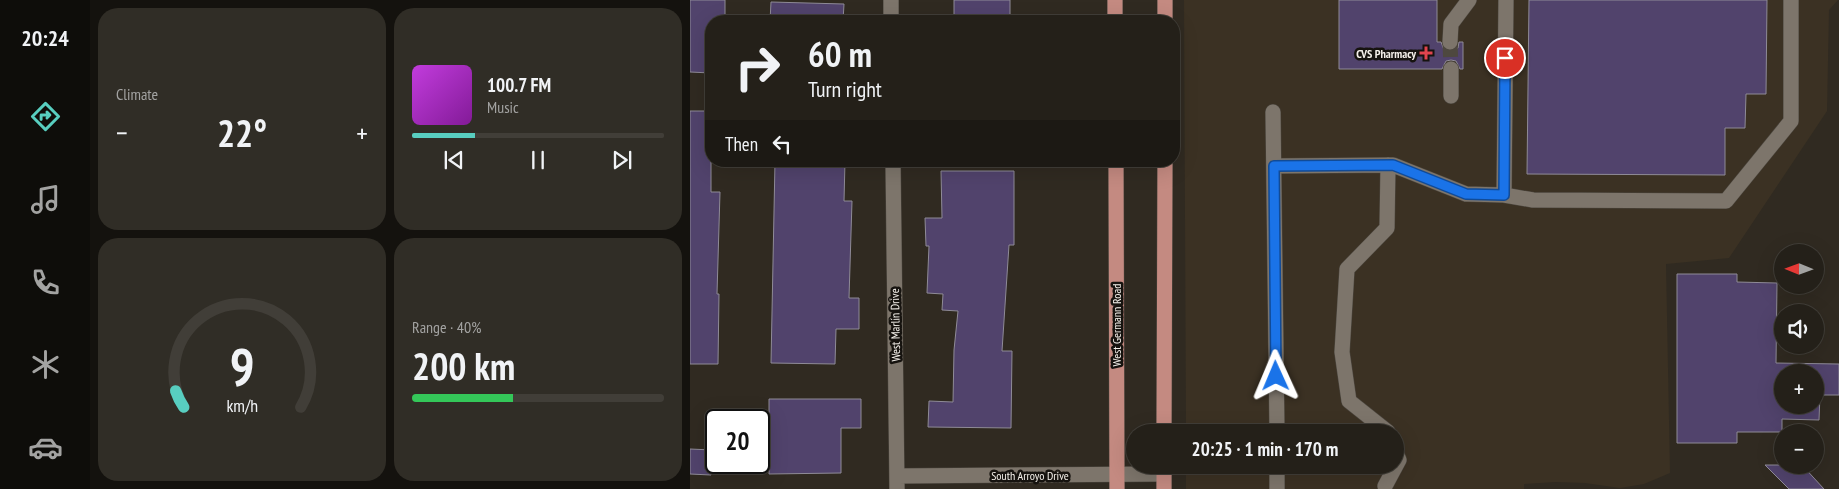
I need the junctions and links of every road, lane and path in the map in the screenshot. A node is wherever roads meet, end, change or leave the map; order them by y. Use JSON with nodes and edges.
{"nodes":[{"id":1,"x":891,"y":0,"type":"edge"},
{"id":2,"x":1115,"y":0,"type":"edge"},
{"id":3,"x":1165,"y":0,"type":"edge"},
{"id":4,"x":1469,"y":0,"type":"edge"},
{"id":5,"x":1506,"y":0,"type":"edge"},
{"id":6,"x":1791,"y":0,"type":"edge"},
{"id":7,"x":891,"y":15,"type":"edge"},
{"id":8,"x":1115,"y":15,"type":"edge"},
{"id":9,"x":1165,"y":15,"type":"edge"},
{"id":10,"x":1450,"y":42,"type":"tunnel mouth"},
{"id":11,"x":1451,"y":69,"type":"tunnel mouth"},
{"id":12,"x":1451,"y":96,"type":"dead end"},
{"id":13,"x":1273,"y":112,"type":"dead end"},
{"id":14,"x":1388,"y":165,"type":"junction"},
{"id":15,"x":1274,"y":166,"type":"junction"},
{"id":16,"x":893,"y":167,"type":"edge"},
{"id":17,"x":1116,"y":167,"type":"edge"},
{"id":18,"x":1165,"y":167,"type":"edge"},
{"id":19,"x":1504,"y":195,"type":"junction"},
{"id":20,"x":1164,"y":424,"type":"edge"},
{"id":21,"x":1277,"y":424,"type":"edge"},
{"id":22,"x":1378,"y":424,"type":"edge"},
{"id":23,"x":1277,"y":474,"type":"edge"},
{"id":24,"x":1391,"y":474,"type":"edge"},
{"id":25,"x":1164,"y":476,"type":"edge"},
{"id":26,"x":897,"y":482,"type":"edge"},
{"id":27,"x":1117,"y":482,"type":"edge"},
{"id":28,"x":1385,"y":486,"type":"dead end"},
{"id":29,"x":1277,"y":489,"type":"edge"}],
"edges":[{"from":1,"to":7,"type":"street"},
{"from":2,"to":8,"type":"main road"},
{"from":3,"to":9,"type":"main road"},
{"from":4,"to":10,"type":"street"},
{"from":5,"to":19,"type":"street"},
{"from":6,"to":19,"type":"street"},
{"from":11,"to":12,"type":"street"},
{"from":13,"to":15,"type":"street"},
{"from":14,"to":15,"type":"street"},
{"from":14,"to":19,"type":"street"},
{"from":14,"to":22,"type":"street"},
{"from":15,"to":21,"type":"street"},
{"from":16,"to":26,"type":"street","name":"West Marlin Drive"},
{"from":17,"to":27,"type":"main road","name":"West Germann Road"},
{"from":18,"to":20,"type":"main road"},
{"from":23,"to":29,"type":"street"},
{"from":24,"to":28,"type":"street"},
{"from":25,"to":27,"type":"street","name":"South Arroyo Drive"},
{"from":26,"to":27,"type":"street","name":"South Arroyo Drive"}]}
